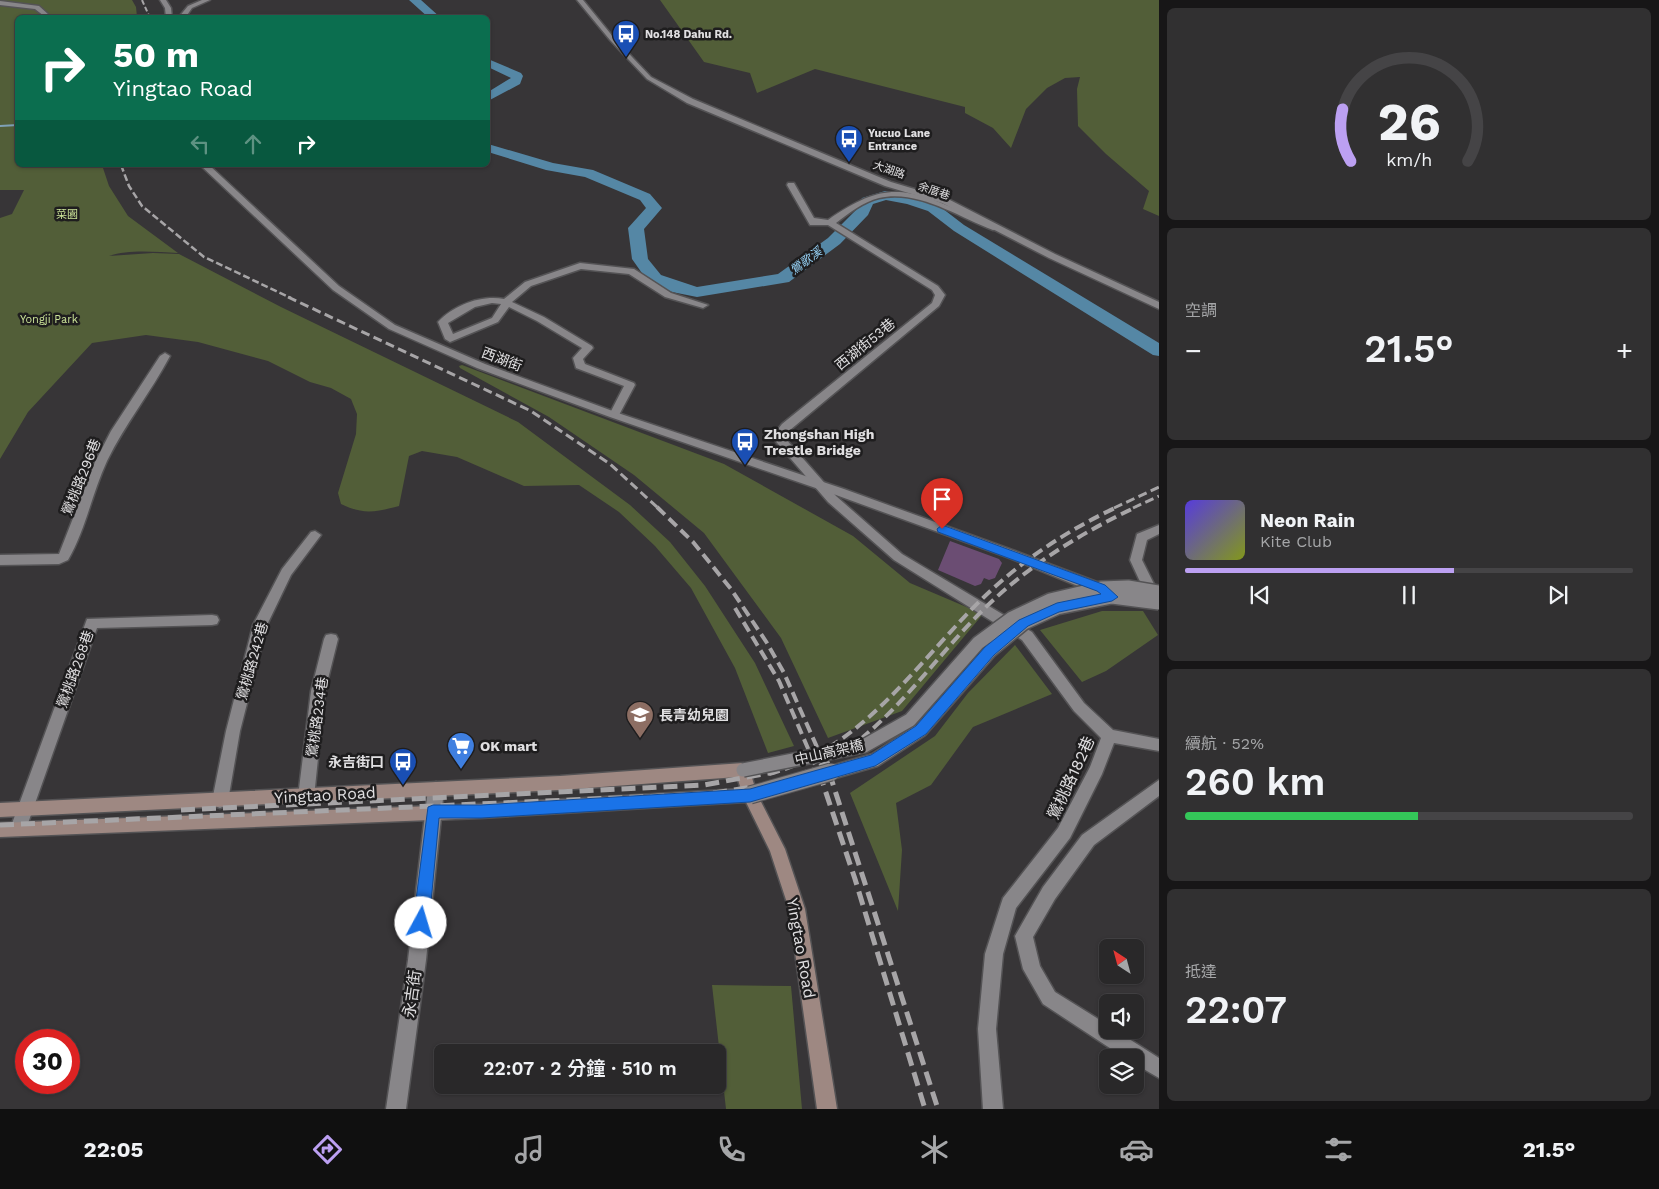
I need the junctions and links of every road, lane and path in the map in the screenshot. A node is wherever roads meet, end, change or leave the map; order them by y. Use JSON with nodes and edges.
{"nodes":[{"id":1,"x":163,"y":0,"type":"edge"},
{"id":2,"x":207,"y":0,"type":"edge"},
{"id":3,"x":580,"y":0,"type":"edge"},
{"id":4,"x":0,"y":3,"type":"edge"},
{"id":5,"x":46,"y":15,"type":"dead end"},
{"id":6,"x":169,"y":15,"type":"edge"},
{"id":7,"x":183,"y":15,"type":"edge"},
{"id":8,"x":206,"y":167,"type":"edge"},
{"id":9,"x":791,"y":185,"type":"dead end"},
{"id":10,"x":831,"y":223,"type":"junction"},
{"id":11,"x":1003,"y":230,"type":"junction"},
{"id":12,"x":506,"y":302,"type":"junction"},
{"id":13,"x":703,"y":304,"type":"dead end"},
{"id":14,"x":1159,"y":306,"type":"edge"},
{"id":15,"x":166,"y":356,"type":"dead end"},
{"id":16,"x":614,"y":415,"type":"junction"},
{"id":17,"x":820,"y":485,"type":"junction"},
{"id":18,"x":840,"y":492,"type":"joint"},
{"id":19,"x":1159,"y":529,"type":"edge"},
{"id":20,"x":315,"y":535,"type":"dead end"},
{"id":21,"x":0,"y":560,"type":"edge"},
{"id":22,"x":1107,"y":592,"type":"junction"},
{"id":23,"x":1159,"y":592,"type":"edge"},
{"id":24,"x":1159,"y":604,"type":"edge"},
{"id":25,"x":212,"y":620,"type":"dead end"},
{"id":26,"x":330,"y":639,"type":"dead end"},
{"id":27,"x":1109,"y":736,"type":"junction"},
{"id":28,"x":1159,"y":745,"type":"edge"},
{"id":29,"x":743,"y":770,"type":"junction"},
{"id":30,"x":1159,"y":787,"type":"edge"},
{"id":31,"x":436,"y":789,"type":"junction"},
{"id":32,"x":750,"y":795,"type":"junction"},
{"id":33,"x":306,"y":796,"type":"junction"},
{"id":34,"x":220,"y":801,"type":"junction"},
{"id":35,"x":26,"y":809,"type":"junction"},
{"id":36,"x":0,"y":810,"type":"edge"},
{"id":37,"x":433,"y":812,"type":"junction"},
{"id":38,"x":18,"y":829,"type":"junction"},
{"id":39,"x":0,"y":830,"type":"edge"},
{"id":40,"x":1159,"y":1069,"type":"edge"},
{"id":41,"x":396,"y":1109,"type":"edge"},
{"id":42,"x":827,"y":1109,"type":"edge"},
{"id":43,"x":993,"y":1109,"type":"edge"}],
"edges":[{"from":1,"to":6,"type":"street"},
{"from":2,"to":7,"type":"street"},
{"from":3,"to":11,"type":"street","name":"大湖路"},
{"from":4,"to":5,"type":"street"},
{"from":8,"to":16,"type":"street","name":"西湖街"},
{"from":9,"to":10,"type":"street"},
{"from":10,"to":11,"type":"street","name":"余厝巷"},
{"from":10,"to":17,"type":"street","name":"西湖街53巷"},
{"from":11,"to":14,"type":"street","name":"大湖路"},
{"from":12,"to":12,"type":"street"},
{"from":12,"to":13,"type":"street"},
{"from":12,"to":16,"type":"street"},
{"from":15,"to":21,"type":"street","name":"鶯桃路296巷"},
{"from":16,"to":17,"type":"street","name":"西湖街"},
{"from":17,"to":18,"type":"street","name":"西湖街"},
{"from":17,"to":27,"type":"street","name":"鶯桃路182巷"},
{"from":18,"to":22,"type":"street","name":"中山高架橋"},
{"from":19,"to":24,"type":"street"},
{"from":20,"to":34,"type":"street","name":"鶯桃路242巷"},
{"from":22,"to":23,"type":"street","name":"中山高架橋","bridge":true},
{"from":22,"to":24,"type":"street","name":"中山高架橋","bridge":true},
{"from":22,"to":29,"type":"street","name":"中山高架橋","bridge":true},
{"from":22,"to":32,"type":"street","name":"中山高架橋","bridge":true},
{"from":25,"to":35,"type":"street","name":"鶯桃路268巷"},
{"from":26,"to":33,"type":"street","name":"鶯桃路234巷"},
{"from":27,"to":28,"type":"street"},
{"from":27,"to":43,"type":"street","name":"鶯桃路182巷"},
{"from":29,"to":31,"type":"main road","name":"Yingtao Road"},
{"from":29,"to":32,"type":"main road","name":"Yingtao Road"},
{"from":30,"to":40,"type":"street"},
{"from":31,"to":33,"type":"main road","name":"Yingtao Road"},
{"from":31,"to":37,"type":"street","name":"永吉街"},
{"from":32,"to":37,"type":"main road","name":"Yingtao Road"},
{"from":32,"to":42,"type":"main road","name":"Yingtao Road"},
{"from":33,"to":34,"type":"main road","name":"Yingtao Road"},
{"from":34,"to":35,"type":"main road","name":"Yingtao Road"},
{"from":35,"to":36,"type":"main road","name":"Yingtao Road"},
{"from":35,"to":38,"type":"street","name":"鶯桃路268巷"},
{"from":37,"to":38,"type":"main road","name":"Yingtao Road"},
{"from":37,"to":41,"type":"street","name":"永吉街"},
{"from":38,"to":39,"type":"main road","name":"Yingtao Road"}]}
